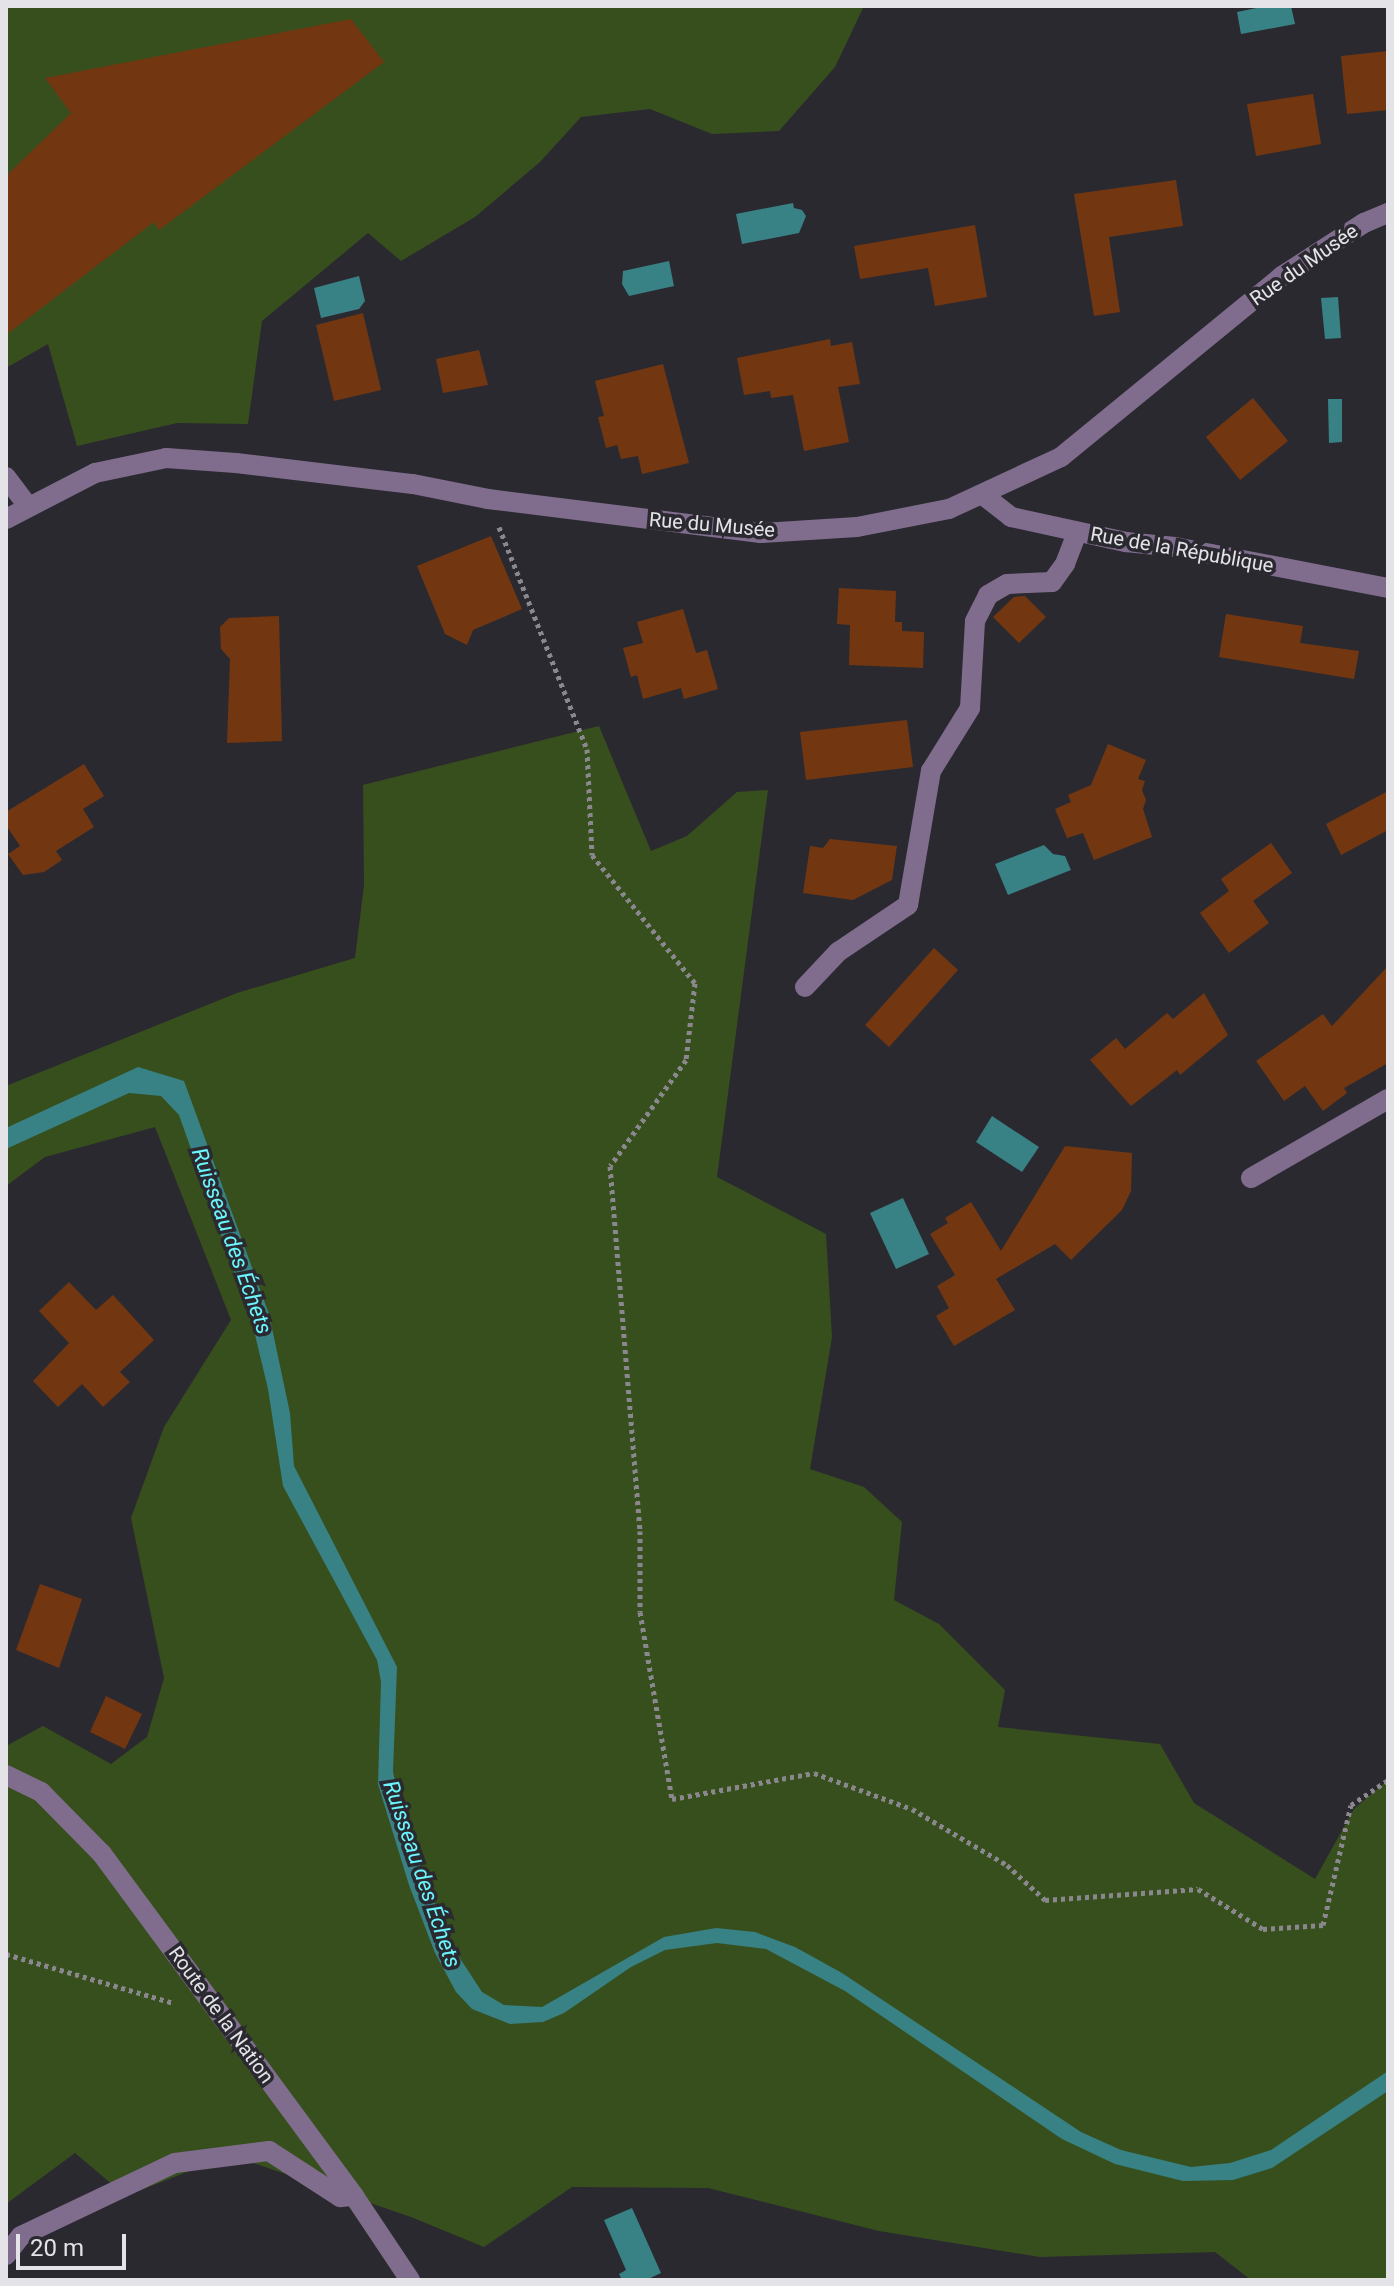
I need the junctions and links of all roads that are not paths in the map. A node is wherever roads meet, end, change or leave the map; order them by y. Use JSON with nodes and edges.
{"nodes":[{"id":1,"x":1388,"y":213,"type":"edge"},
{"id":2,"x":6,"y":477,"type":"edge"},
{"id":3,"x":983,"y":495,"type":"junction"},
{"id":4,"x":27,"y":505,"type":"junction"},
{"id":5,"x":6,"y":519,"type":"edge"},
{"id":6,"x":1077,"y":532,"type":"junction"},
{"id":7,"x":1388,"y":588,"type":"edge"},
{"id":8,"x":805,"y":987,"type":"dead end"},
{"id":9,"x":1388,"y":1099,"type":"edge"},
{"id":10,"x":1251,"y":1178,"type":"dead end"},
{"id":11,"x":6,"y":1775,"type":"edge"},
{"id":12,"x":354,"y":2196,"type":"junction"},
{"id":13,"x":6,"y":2255,"type":"edge"},
{"id":14,"x":410,"y":2280,"type":"edge"}],
"edges":[{"from":1,"to":3,"type":"street","name":"Rue du Musée"},
{"from":2,"to":4,"type":"street"},
{"from":3,"to":4,"type":"street","name":"Rue du Musée"},
{"from":3,"to":6,"type":"street","name":"Rue de la République"},
{"from":4,"to":5,"type":"street","name":"Rue du Musée"},
{"from":6,"to":7,"type":"street","name":"Rue de la République"},
{"from":6,"to":8,"type":"street"},
{"from":9,"to":10,"type":"street"},
{"from":11,"to":12,"type":"street","name":"Route de la Nation"},
{"from":12,"to":13,"type":"street"},
{"from":12,"to":14,"type":"street","name":"Route de la Nation"}]}
